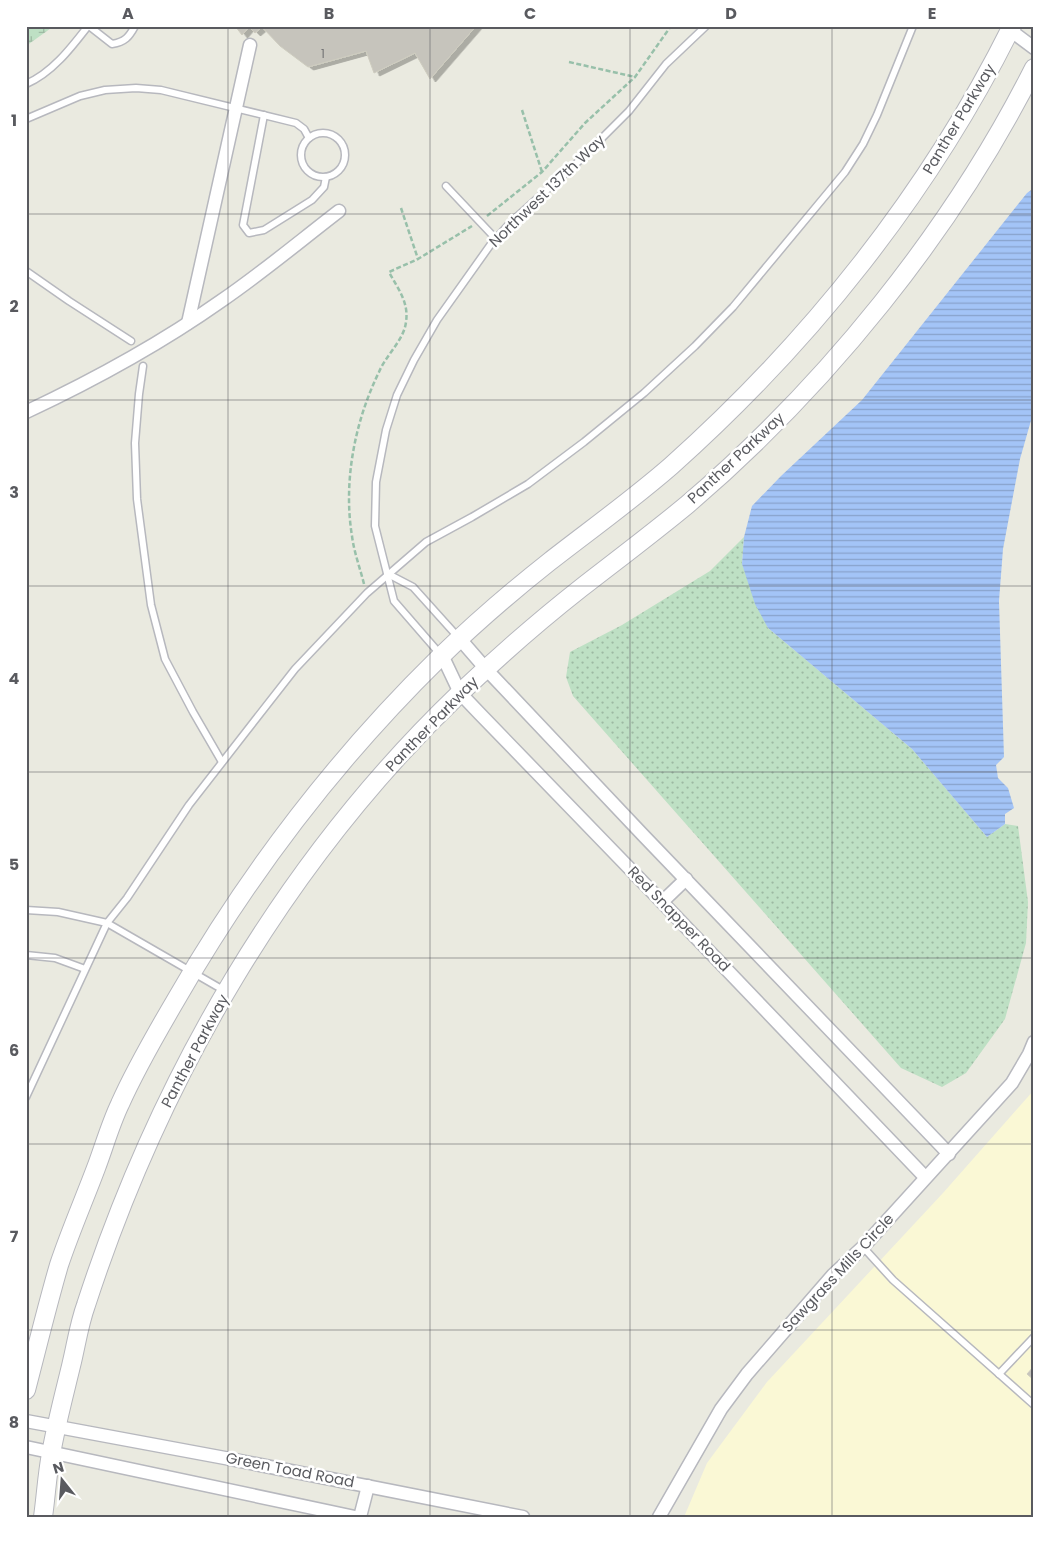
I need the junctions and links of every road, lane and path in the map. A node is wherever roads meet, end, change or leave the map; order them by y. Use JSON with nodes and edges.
{"nodes":[{"id":1,"x":89,"y":26,"type":"edge"},
{"id":2,"x":135,"y":26,"type":"edge"},
{"id":3,"x":671,"y":26,"type":"edge"},
{"id":4,"x":706,"y":26,"type":"edge"},
{"id":5,"x":913,"y":26,"type":"edge"},
{"id":6,"x":1009,"y":27,"type":"edge"},
{"id":7,"x":250,"y":45,"type":"dead end"},
{"id":8,"x":1034,"y":48,"type":"edge"},
{"id":9,"x":569,"y":62,"type":"dead end"},
{"id":10,"x":1034,"y":68,"type":"edge"},
{"id":11,"x":635,"y":77,"type":"junction"},
{"id":12,"x":26,"y":84,"type":"edge"},
{"id":13,"x":236,"y":108,"type":"junction"},
{"id":14,"x":522,"y":110,"type":"dead end"},
{"id":15,"x":264,"y":115,"type":"junction"},
{"id":16,"x":26,"y":119,"type":"edge"},
{"id":17,"x":309,"y":138,"type":"junction"},
{"id":18,"x":542,"y":172,"type":"junction"},
{"id":19,"x":326,"y":177,"type":"junction"},
{"id":20,"x":446,"y":186,"type":"dead end"},
{"id":21,"x":400,"y":208,"type":"dead end"},
{"id":22,"x":339,"y":211,"type":"dead end"},
{"id":23,"x":479,"y":222,"type":"junction"},
{"id":24,"x":496,"y":239,"type":"junction"},
{"id":25,"x":418,"y":259,"type":"junction"},
{"id":26,"x":26,"y":271,"type":"edge"},
{"id":27,"x":188,"y":323,"type":"junction"},
{"id":28,"x":131,"y":341,"type":"dead end"},
{"id":29,"x":143,"y":366,"type":"dead end"},
{"id":30,"x":26,"y":412,"type":"edge"},
{"id":31,"x":388,"y":574,"type":"junction"},
{"id":32,"x":367,"y":593,"type":"junction"},
{"id":33,"x":460,"y":639,"type":"junction"},
{"id":34,"x":442,"y":655,"type":"junction"},
{"id":35,"x":486,"y":669,"type":"junction"},
{"id":36,"x":460,"y":693,"type":"junction"},
{"id":37,"x":222,"y":762,"type":"junction"},
{"id":38,"x":686,"y":879,"type":"junction"},
{"id":39,"x":662,"y":902,"type":"junction"},
{"id":40,"x":26,"y":910,"type":"edge"},
{"id":41,"x":107,"y":923,"type":"junction"},
{"id":42,"x":26,"y":955,"type":"edge"},
{"id":43,"x":85,"y":969,"type":"junction"},
{"id":44,"x":192,"y":970,"type":"junction"},
{"id":45,"x":226,"y":991,"type":"junction"},
{"id":46,"x":1034,"y":1042,"type":"edge"},
{"id":47,"x":1032,"y":1056,"type":"edge"},
{"id":48,"x":26,"y":1097,"type":"edge"},
{"id":49,"x":949,"y":1154,"type":"junction"},
{"id":50,"x":926,"y":1177,"type":"junction"},
{"id":51,"x":863,"y":1247,"type":"junction"},
{"id":52,"x":1034,"y":1337,"type":"edge"},
{"id":53,"x":999,"y":1374,"type":"junction"},
{"id":54,"x":26,"y":1390,"type":"edge"},
{"id":55,"x":1034,"y":1405,"type":"edge"},
{"id":56,"x":26,"y":1421,"type":"edge"},
{"id":57,"x":57,"y":1427,"type":"junction"},
{"id":58,"x":26,"y":1447,"type":"edge"},
{"id":59,"x":51,"y":1452,"type":"junction"},
{"id":60,"x":368,"y":1486,"type":"junction"},
{"id":61,"x":43,"y":1517,"type":"edge"},
{"id":62,"x":355,"y":1517,"type":"edge"},
{"id":63,"x":360,"y":1517,"type":"edge"},
{"id":64,"x":523,"y":1517,"type":"edge"},
{"id":65,"x":659,"y":1517,"type":"edge"}],
"edges":[{"from":1,"to":2,"type":"lane"},
{"from":1,"to":12,"type":"lane"},
{"from":3,"to":11,"type":"path"},
{"from":4,"to":24,"type":"lane","name":"Northwest 137th Way"},
{"from":5,"to":31,"type":"lane"},
{"from":6,"to":8,"type":"street"},
{"from":6,"to":33,"type":"main road","name":"Panther Parkway"},
{"from":7,"to":13,"type":"street"},
{"from":9,"to":11,"type":"path"},
{"from":10,"to":35,"type":"main road","name":"Panther Parkway"},
{"from":11,"to":18,"type":"path"},
{"from":13,"to":15,"type":"lane"},
{"from":13,"to":16,"type":"lane"},
{"from":13,"to":27,"type":"street"},
{"from":14,"to":18,"type":"path"},
{"from":15,"to":17,"type":"lane"},
{"from":15,"to":19,"type":"lane"},
{"from":17,"to":19,"type":"lane"},
{"from":17,"to":19,"type":"lane"},
{"from":18,"to":23,"type":"path"},
{"from":20,"to":23,"type":"lane"},
{"from":21,"to":25,"type":"path"},
{"from":22,"to":27,"type":"street"},
{"from":23,"to":24,"type":"lane"},
{"from":23,"to":25,"type":"path"},
{"from":24,"to":31,"type":"lane","name":"Northwest 137th Way"},
{"from":25,"to":32,"type":"path"},
{"from":26,"to":28,"type":"lane"},
{"from":27,"to":30,"type":"street"},
{"from":29,"to":37,"type":"lane"},
{"from":31,"to":32,"type":"lane"},
{"from":31,"to":33,"type":"lane"},
{"from":31,"to":34,"type":"lane","name":"Northwest 137th Way"},
{"from":32,"to":37,"type":"lane"},
{"from":33,"to":34,"type":"main road","name":"Panther Parkway"},
{"from":33,"to":35,"type":"street"},
{"from":34,"to":36,"type":"street","name":"Red Snapper Road"},
{"from":34,"to":44,"type":"main road","name":"Panther Parkway"},
{"from":35,"to":36,"type":"main road","name":"Panther Parkway"},
{"from":35,"to":38,"type":"street"},
{"from":36,"to":39,"type":"street","name":"Red Snapper Road"},
{"from":36,"to":45,"type":"main road","name":"Panther Parkway"},
{"from":37,"to":41,"type":"lane"},
{"from":38,"to":39,"type":"street"},
{"from":38,"to":49,"type":"street"},
{"from":39,"to":50,"type":"street","name":"Red Snapper Road"},
{"from":40,"to":41,"type":"lane"},
{"from":41,"to":43,"type":"lane"},
{"from":41,"to":44,"type":"lane"},
{"from":42,"to":43,"type":"lane"},
{"from":43,"to":48,"type":"lane"},
{"from":44,"to":45,"type":"lane"},
{"from":44,"to":54,"type":"main road","name":"Panther Parkway"},
{"from":45,"to":57,"type":"main road","name":"Panther Parkway"},
{"from":46,"to":47,"type":"street","name":"Sawgrass Mills Circle"},
{"from":47,"to":49,"type":"street","name":"Sawgrass Mills Circle"},
{"from":49,"to":50,"type":"street","name":"Sawgrass Mills Circle"},
{"from":50,"to":51,"type":"street","name":"Sawgrass Mills Circle"},
{"from":51,"to":53,"type":"lane"},
{"from":51,"to":65,"type":"street","name":"Sawgrass Mills Circle"},
{"from":52,"to":53,"type":"lane"},
{"from":53,"to":55,"type":"lane"},
{"from":56,"to":57,"type":"street","name":"Green Toad Road"},
{"from":57,"to":59,"type":"main road","name":"Panther Parkway"},
{"from":57,"to":60,"type":"street","name":"Green Toad Road"},
{"from":58,"to":59,"type":"street","name":"Green Toad Road"},
{"from":59,"to":61,"type":"main road","name":"Panther Parkway"},
{"from":59,"to":62,"type":"street","name":"Green Toad Road"},
{"from":60,"to":63,"type":"street"},
{"from":60,"to":64,"type":"street","name":"Green Toad Road"}]}
